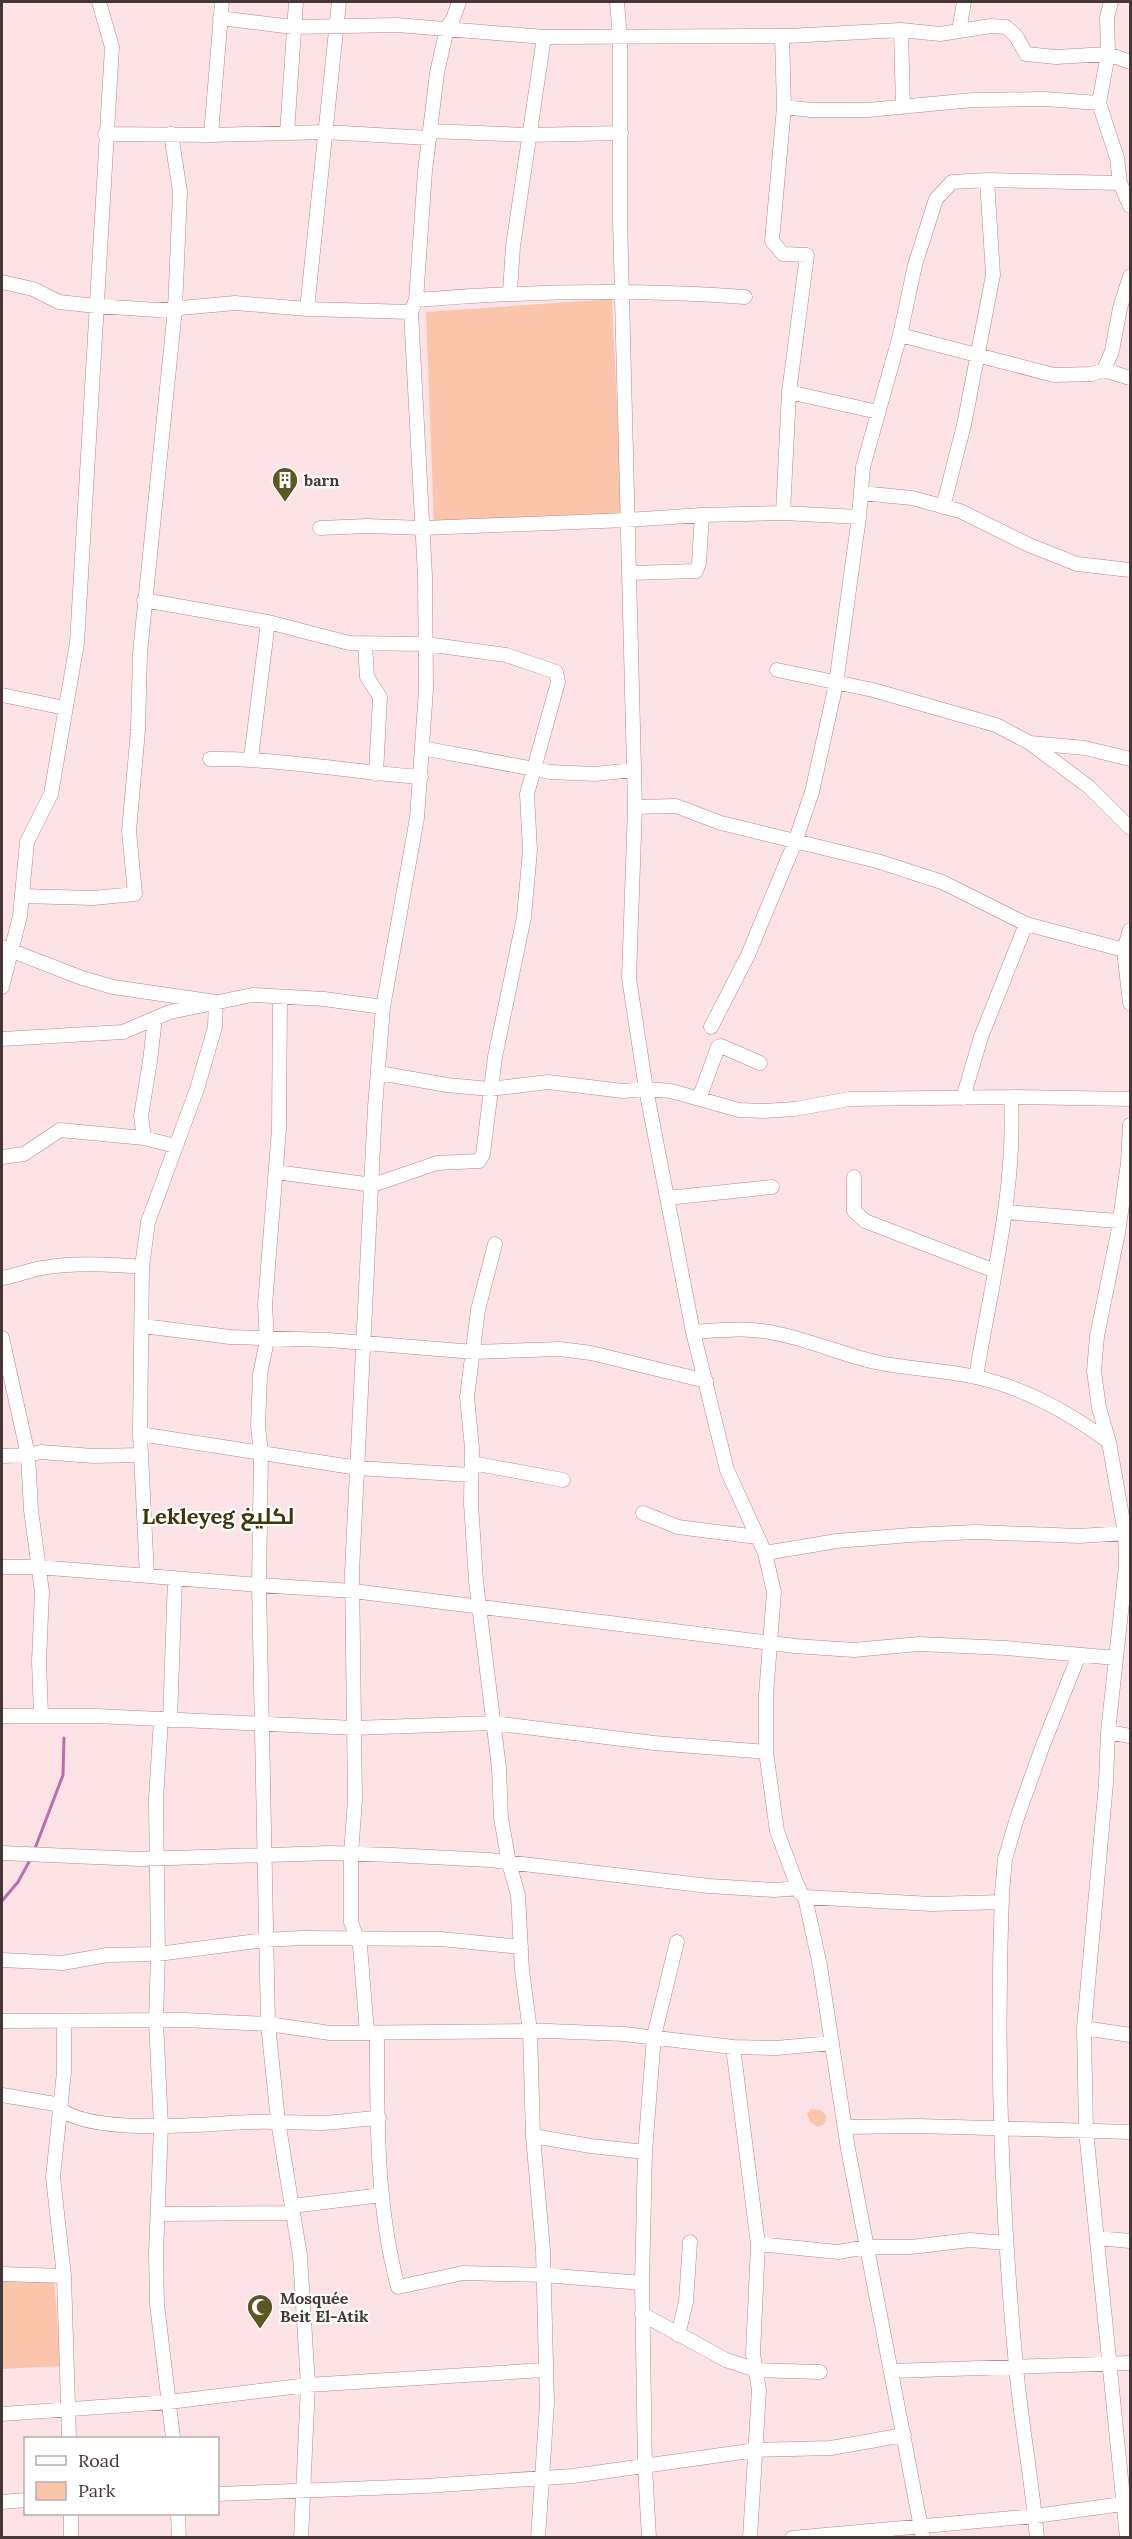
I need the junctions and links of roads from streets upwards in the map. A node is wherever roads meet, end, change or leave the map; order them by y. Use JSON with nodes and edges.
{"nodes":[{"id":1,"x":99,"y":2,"type":"edge"},
{"id":2,"x":222,"y":2,"type":"edge"},
{"id":3,"x":296,"y":2,"type":"edge"},
{"id":4,"x":339,"y":2,"type":"edge"},
{"id":5,"x":459,"y":2,"type":"edge"},
{"id":6,"x":617,"y":2,"type":"edge"},
{"id":7,"x":964,"y":2,"type":"edge"},
{"id":8,"x":1102,"y":2,"type":"edge"},
{"id":9,"x":1111,"y":2,"type":"edge"},
{"id":10,"x":1107,"y":17,"type":"junction"},
{"id":11,"x":220,"y":18,"type":"junction"},
{"id":12,"x":293,"y":27,"type":"junction"},
{"id":13,"x":338,"y":27,"type":"junction"},
{"id":14,"x":447,"y":28,"type":"junction"},
{"id":15,"x":901,"y":30,"type":"junction"},
{"id":16,"x":959,"y":31,"type":"junction"},
{"id":17,"x":782,"y":36,"type":"junction"},
{"id":18,"x":544,"y":37,"type":"junction"},
{"id":19,"x":620,"y":38,"type":"junction"},
{"id":20,"x":1108,"y":54,"type":"junction"},
{"id":21,"x":1131,"y":62,"type":"edge"},
{"id":22,"x":1099,"y":103,"type":"junction"},
{"id":23,"x":784,"y":107,"type":"junction"},
{"id":24,"x":903,"y":107,"type":"junction"},
{"id":25,"x":326,"y":132,"type":"junction"},
{"id":26,"x":288,"y":133,"type":"junction"},
{"id":27,"x":621,"y":133,"type":"junction"},
{"id":28,"x":105,"y":134,"type":"junction"},
{"id":29,"x":171,"y":134,"type":"junction"},
{"id":30,"x":211,"y":135,"type":"junction"},
{"id":31,"x":429,"y":135,"type":"junction"},
{"id":32,"x":529,"y":135,"type":"junction"},
{"id":33,"x":987,"y":180,"type":"junction"},
{"id":34,"x":1120,"y":183,"type":"junction"},
{"id":35,"x":1131,"y":206,"type":"edge"},
{"id":36,"x":1131,"y":276,"type":"edge"},
{"id":37,"x":2,"y":282,"type":"edge"},
{"id":38,"x":622,"y":291,"type":"junction"},
{"id":39,"x":510,"y":292,"type":"junction"},
{"id":40,"x":745,"y":297,"type":"dead end"},
{"id":41,"x":96,"y":306,"type":"junction"},
{"id":42,"x":414,"y":306,"type":"junction"},
{"id":43,"x":175,"y":309,"type":"junction"},
{"id":44,"x":306,"y":309,"type":"junction"},
{"id":45,"x":900,"y":335,"type":"junction"},
{"id":46,"x":977,"y":354,"type":"junction"},
{"id":47,"x":1104,"y":370,"type":"junction"},
{"id":48,"x":1131,"y":378,"type":"edge"},
{"id":49,"x":789,"y":392,"type":"junction"},
{"id":50,"x":878,"y":412,"type":"junction"},
{"id":51,"x":861,"y":493,"type":"junction"},
{"id":52,"x":943,"y":507,"type":"junction"},
{"id":53,"x":783,"y":513,"type":"junction"},
{"id":54,"x":702,"y":515,"type":"junction"},
{"id":55,"x":859,"y":517,"type":"junction"},
{"id":56,"x":627,"y":520,"type":"junction"},
{"id":57,"x":320,"y":528,"type":"dead end"},
{"id":58,"x":423,"y":528,"type":"junction"},
{"id":59,"x":1131,"y":570,"type":"edge"},
{"id":60,"x":631,"y":573,"type":"junction"},
{"id":61,"x":144,"y":600,"type":"junction"},
{"id":62,"x":268,"y":622,"type":"junction"},
{"id":63,"x":426,"y":644,"type":"junction"},
{"id":64,"x":365,"y":645,"type":"junction"},
{"id":65,"x":777,"y":670,"type":"dead end"},
{"id":66,"x":836,"y":684,"type":"junction"},
{"id":67,"x":2,"y":695,"type":"edge"},
{"id":68,"x":65,"y":708,"type":"junction"},
{"id":69,"x":1030,"y":743,"type":"junction"},
{"id":70,"x":422,"y":748,"type":"junction"},
{"id":71,"x":250,"y":758,"type":"junction"},
{"id":72,"x":210,"y":759,"type":"dead end"},
{"id":73,"x":1131,"y":759,"type":"edge"},
{"id":74,"x":534,"y":770,"type":"junction"},
{"id":75,"x":633,"y":770,"type":"junction"},
{"id":76,"x":376,"y":774,"type":"junction"},
{"id":77,"x":421,"y":777,"type":"junction"},
{"id":78,"x":635,"y":807,"type":"junction"},
{"id":79,"x":1131,"y":828,"type":"edge"},
{"id":80,"x":795,"y":842,"type":"junction"},
{"id":81,"x":22,"y":896,"type":"junction"},
{"id":82,"x":1026,"y":924,"type":"junction"},
{"id":83,"x":1131,"y":930,"type":"edge"},
{"id":84,"x":6,"y":949,"type":"edge"},
{"id":85,"x":1124,"y":950,"type":"junction"},
{"id":86,"x":2,"y":987,"type":"edge"},
{"id":87,"x":280,"y":998,"type":"junction"},
{"id":88,"x":216,"y":1002,"type":"junction"},
{"id":89,"x":1131,"y":1003,"type":"edge"},
{"id":90,"x":383,"y":1007,"type":"junction"},
{"id":91,"x":154,"y":1018,"type":"junction"},
{"id":92,"x":711,"y":1027,"type":"dead end"},
{"id":93,"x":2,"y":1039,"type":"edge"},
{"id":94,"x":760,"y":1063,"type":"dead end"},
{"id":95,"x":379,"y":1073,"type":"junction"},
{"id":96,"x":490,"y":1089,"type":"junction"},
{"id":97,"x":646,"y":1089,"type":"junction"},
{"id":98,"x":1011,"y":1097,"type":"junction"},
{"id":99,"x":963,"y":1098,"type":"junction"},
{"id":100,"x":699,"y":1099,"type":"junction"},
{"id":101,"x":1131,"y":1099,"type":"edge"},
{"id":102,"x":1131,"y":1125,"type":"edge"},
{"id":103,"x":144,"y":1138,"type":"junction"},
{"id":104,"x":175,"y":1146,"type":"junction"},
{"id":105,"x":2,"y":1157,"type":"edge"},
{"id":106,"x":1129,"y":1164,"type":"edge"},
{"id":107,"x":276,"y":1173,"type":"junction"},
{"id":108,"x":854,"y":1177,"type":"dead end"},
{"id":109,"x":373,"y":1185,"type":"junction"},
{"id":110,"x":772,"y":1187,"type":"dead end"},
{"id":111,"x":667,"y":1197,"type":"junction"},
{"id":112,"x":1005,"y":1212,"type":"junction"},
{"id":113,"x":1122,"y":1230,"type":"edge"},
{"id":114,"x":495,"y":1244,"type":"dead end"},
{"id":115,"x":142,"y":1267,"type":"junction"},
{"id":116,"x":995,"y":1271,"type":"junction"},
{"id":117,"x":2,"y":1278,"type":"edge"},
{"id":118,"x":143,"y":1326,"type":"junction"},
{"id":119,"x":693,"y":1332,"type":"junction"},
{"id":120,"x":2,"y":1338,"type":"edge"},
{"id":121,"x":267,"y":1340,"type":"junction"},
{"id":122,"x":363,"y":1343,"type":"junction"},
{"id":123,"x":474,"y":1352,"type":"junction"},
{"id":124,"x":976,"y":1377,"type":"junction"},
{"id":125,"x":706,"y":1381,"type":"junction"},
{"id":126,"x":140,"y":1434,"type":"junction"},
{"id":127,"x":1109,"y":1443,"type":"junction"},
{"id":128,"x":261,"y":1454,"type":"junction"},
{"id":129,"x":28,"y":1455,"type":"junction"},
{"id":130,"x":141,"y":1455,"type":"junction"},
{"id":131,"x":2,"y":1456,"type":"edge"},
{"id":132,"x":358,"y":1468,"type":"junction"},
{"id":133,"x":471,"y":1469,"type":"junction"},
{"id":134,"x":563,"y":1480,"type":"dead end"},
{"id":135,"x":1131,"y":1494,"type":"edge"},
{"id":136,"x":1120,"y":1508,"type":"junction"},
{"id":137,"x":643,"y":1514,"type":"dead end"},
{"id":138,"x":1125,"y":1533,"type":"junction"},
{"id":139,"x":757,"y":1537,"type":"junction"},
{"id":140,"x":765,"y":1553,"type":"junction"},
{"id":141,"x":2,"y":1567,"type":"edge"},
{"id":142,"x":38,"y":1567,"type":"junction"},
{"id":143,"x":147,"y":1576,"type":"junction"},
{"id":144,"x":175,"y":1578,"type":"junction"},
{"id":145,"x":259,"y":1585,"type":"junction"},
{"id":146,"x":353,"y":1590,"type":"junction"},
{"id":147,"x":480,"y":1606,"type":"junction"},
{"id":148,"x":1125,"y":1640,"type":"edge"},
{"id":149,"x":770,"y":1641,"type":"junction"},
{"id":150,"x":1079,"y":1655,"type":"junction"},
{"id":151,"x":1116,"y":1659,"type":"junction"},
{"id":152,"x":41,"y":1715,"type":"junction"},
{"id":153,"x":2,"y":1716,"type":"edge"},
{"id":154,"x":165,"y":1719,"type":"junction"},
{"id":155,"x":263,"y":1724,"type":"junction"},
{"id":156,"x":493,"y":1724,"type":"junction"},
{"id":157,"x":354,"y":1728,"type":"junction"},
{"id":158,"x":1108,"y":1732,"type":"junction"},
{"id":159,"x":1131,"y":1736,"type":"edge"},
{"id":160,"x":766,"y":1752,"type":"junction"},
{"id":161,"x":2,"y":1852,"type":"edge"},
{"id":162,"x":351,"y":1854,"type":"junction"},
{"id":163,"x":264,"y":1855,"type":"junction"},
{"id":164,"x":156,"y":1858,"type":"junction"},
{"id":165,"x":509,"y":1863,"type":"junction"},
{"id":166,"x":802,"y":1892,"type":"junction"},
{"id":167,"x":1002,"y":1902,"type":"junction"},
{"id":168,"x":356,"y":1937,"type":"junction"},
{"id":169,"x":265,"y":1940,"type":"junction"},
{"id":170,"x":677,"y":1942,"type":"dead end"},
{"id":171,"x":521,"y":1947,"type":"junction"},
{"id":172,"x":158,"y":1954,"type":"junction"},
{"id":173,"x":2,"y":1960,"type":"edge"},
{"id":174,"x":2,"y":2021,"type":"edge"},
{"id":175,"x":64,"y":2021,"type":"junction"},
{"id":176,"x":156,"y":2021,"type":"junction"},
{"id":177,"x":268,"y":2024,"type":"junction"},
{"id":178,"x":1084,"y":2028,"type":"junction"},
{"id":179,"x":530,"y":2031,"type":"junction"},
{"id":180,"x":372,"y":2033,"type":"junction"},
{"id":181,"x":1131,"y":2035,"type":"edge"},
{"id":182,"x":654,"y":2036,"type":"junction"},
{"id":183,"x":832,"y":2043,"type":"junction"},
{"id":184,"x":733,"y":2047,"type":"junction"},
{"id":185,"x":2,"y":2095,"type":"edge"},
{"id":186,"x":60,"y":2110,"type":"junction"},
{"id":187,"x":379,"y":2118,"type":"junction"},
{"id":188,"x":278,"y":2121,"type":"junction"},
{"id":189,"x":161,"y":2126,"type":"junction"},
{"id":190,"x":845,"y":2127,"type":"junction"},
{"id":191,"x":1000,"y":2128,"type":"junction"},
{"id":192,"x":1086,"y":2131,"type":"junction"},
{"id":193,"x":1131,"y":2132,"type":"edge"},
{"id":194,"x":533,"y":2136,"type":"junction"},
{"id":195,"x":645,"y":2152,"type":"junction"},
{"id":196,"x":382,"y":2195,"type":"junction"},
{"id":197,"x":292,"y":2210,"type":"junction"},
{"id":198,"x":159,"y":2214,"type":"junction"},
{"id":199,"x":1097,"y":2238,"type":"junction"},
{"id":200,"x":1131,"y":2241,"type":"edge"},
{"id":201,"x":690,"y":2242,"type":"dead end"},
{"id":202,"x":1006,"y":2242,"type":"junction"},
{"id":203,"x":758,"y":2244,"type":"junction"},
{"id":204,"x":867,"y":2247,"type":"junction"},
{"id":205,"x":2,"y":2274,"type":"edge"},
{"id":206,"x":544,"y":2275,"type":"junction"},
{"id":207,"x":64,"y":2276,"type":"junction"},
{"id":208,"x":642,"y":2283,"type":"junction"},
{"id":209,"x":642,"y":2314,"type":"junction"},
{"id":210,"x":678,"y":2335,"type":"junction"},
{"id":211,"x":1131,"y":2363,"type":"edge"},
{"id":212,"x":1110,"y":2364,"type":"junction"},
{"id":213,"x":1016,"y":2367,"type":"junction"},
{"id":214,"x":544,"y":2370,"type":"junction"},
{"id":215,"x":758,"y":2370,"type":"junction"},
{"id":216,"x":891,"y":2371,"type":"junction"},
{"id":217,"x":820,"y":2372,"type":"dead end"},
{"id":218,"x":308,"y":2385,"type":"junction"},
{"id":219,"x":169,"y":2402,"type":"junction"},
{"id":220,"x":68,"y":2409,"type":"junction"},
{"id":221,"x":2,"y":2414,"type":"edge"},
{"id":222,"x":904,"y":2435,"type":"junction"},
{"id":223,"x":69,"y":2437,"type":"edge"},
{"id":224,"x":173,"y":2437,"type":"edge"},
{"id":225,"x":756,"y":2450,"type":"junction"},
{"id":226,"x":645,"y":2466,"type":"junction"},
{"id":227,"x":543,"y":2478,"type":"junction"},
{"id":228,"x":304,"y":2490,"type":"junction"},
{"id":229,"x":219,"y":2494,"type":"edge"},
{"id":230,"x":24,"y":2500,"type":"edge"},
{"id":231,"x":2,"y":2502,"type":"edge"},
{"id":232,"x":1127,"y":2503,"type":"edge"},
{"id":233,"x":71,"y":2515,"type":"edge"},
{"id":234,"x":178,"y":2515,"type":"edge"},
{"id":235,"x":1035,"y":2516,"type":"junction"},
{"id":236,"x":922,"y":2532,"type":"edge"},
{"id":237,"x":71,"y":2538,"type":"edge"},
{"id":238,"x":179,"y":2538,"type":"edge"},
{"id":239,"x":301,"y":2538,"type":"edge"},
{"id":240,"x":538,"y":2538,"type":"edge"},
{"id":241,"x":650,"y":2538,"type":"edge"},
{"id":242,"x":750,"y":2538,"type":"edge"},
{"id":243,"x":792,"y":2538,"type":"edge"},
{"id":244,"x":1037,"y":2538,"type":"edge"},
{"id":245,"x":1127,"y":2538,"type":"edge"}],
"edges":[{"from":1,"to":28,"type":"street"},
{"from":2,"to":11,"type":"street"},
{"from":3,"to":12,"type":"street"},
{"from":4,"to":13,"type":"street"},
{"from":5,"to":14,"type":"street"},
{"from":6,"to":19,"type":"street"},
{"from":7,"to":16,"type":"street"},
{"from":8,"to":10,"type":"street"},
{"from":9,"to":10,"type":"street"},
{"from":10,"to":20,"type":"street"},
{"from":11,"to":12,"type":"street"},
{"from":11,"to":30,"type":"street"},
{"from":12,"to":13,"type":"street"},
{"from":12,"to":26,"type":"street"},
{"from":13,"to":14,"type":"street"},
{"from":13,"to":25,"type":"street"},
{"from":14,"to":18,"type":"street"},
{"from":14,"to":31,"type":"street"},
{"from":15,"to":16,"type":"street"},
{"from":15,"to":17,"type":"street"},
{"from":15,"to":24,"type":"street"},
{"from":16,"to":20,"type":"street"},
{"from":17,"to":19,"type":"street"},
{"from":17,"to":23,"type":"street"},
{"from":18,"to":19,"type":"street"},
{"from":18,"to":32,"type":"street"},
{"from":19,"to":27,"type":"street"},
{"from":20,"to":21,"type":"street"},
{"from":20,"to":22,"type":"street"},
{"from":22,"to":24,"type":"street"},
{"from":22,"to":34,"type":"street"},
{"from":23,"to":24,"type":"street"},
{"from":23,"to":49,"type":"street"},
{"from":25,"to":26,"type":"street"},
{"from":25,"to":31,"type":"street"},
{"from":25,"to":44,"type":"street"},
{"from":26,"to":30,"type":"street"},
{"from":27,"to":32,"type":"street"},
{"from":27,"to":38,"type":"street"},
{"from":28,"to":29,"type":"street"},
{"from":28,"to":41,"type":"street"},
{"from":29,"to":30,"type":"street"},
{"from":29,"to":43,"type":"street"},
{"from":31,"to":32,"type":"street"},
{"from":31,"to":42,"type":"street"},
{"from":32,"to":39,"type":"street"},
{"from":33,"to":34,"type":"street"},
{"from":33,"to":45,"type":"street"},
{"from":33,"to":46,"type":"street"},
{"from":34,"to":35,"type":"street"},
{"from":36,"to":47,"type":"street"},
{"from":37,"to":41,"type":"street"},
{"from":38,"to":39,"type":"street"},
{"from":38,"to":40,"type":"street"},
{"from":38,"to":56,"type":"street"},
{"from":39,"to":42,"type":"street"},
{"from":41,"to":43,"type":"street"},
{"from":41,"to":68,"type":"street"},
{"from":42,"to":44,"type":"street"},
{"from":42,"to":58,"type":"street"},
{"from":43,"to":44,"type":"street"},
{"from":43,"to":61,"type":"street"},
{"from":45,"to":46,"type":"street"},
{"from":45,"to":50,"type":"street"},
{"from":46,"to":47,"type":"street"},
{"from":46,"to":52,"type":"street"},
{"from":47,"to":48,"type":"street"},
{"from":49,"to":50,"type":"street"},
{"from":49,"to":53,"type":"street"},
{"from":50,"to":51,"type":"street"},
{"from":51,"to":52,"type":"street"},
{"from":51,"to":55,"type":"street"},
{"from":52,"to":59,"type":"street"},
{"from":53,"to":54,"type":"street"},
{"from":53,"to":55,"type":"street"},
{"from":54,"to":56,"type":"street"},
{"from":54,"to":60,"type":"street"},
{"from":55,"to":66,"type":"street"},
{"from":56,"to":58,"type":"street"},
{"from":56,"to":60,"type":"street"},
{"from":57,"to":58,"type":"street"},
{"from":58,"to":63,"type":"street"},
{"from":60,"to":75,"type":"street"},
{"from":61,"to":62,"type":"street"},
{"from":61,"to":81,"type":"street"},
{"from":62,"to":64,"type":"street"},
{"from":62,"to":71,"type":"street"},
{"from":63,"to":64,"type":"street"},
{"from":63,"to":70,"type":"street"},
{"from":63,"to":74,"type":"street"},
{"from":64,"to":76,"type":"street"},
{"from":65,"to":66,"type":"street"},
{"from":66,"to":69,"type":"street"},
{"from":66,"to":80,"type":"street"},
{"from":67,"to":68,"type":"street"},
{"from":68,"to":81,"type":"street"},
{"from":69,"to":73,"type":"street"},
{"from":69,"to":79,"type":"street"},
{"from":70,"to":74,"type":"street"},
{"from":70,"to":77,"type":"street"},
{"from":71,"to":72,"type":"street"},
{"from":71,"to":76,"type":"street"},
{"from":74,"to":75,"type":"street"},
{"from":74,"to":96,"type":"street"},
{"from":75,"to":78,"type":"street"},
{"from":76,"to":77,"type":"street"},
{"from":77,"to":90,"type":"street"},
{"from":78,"to":80,"type":"street"},
{"from":78,"to":97,"type":"street"},
{"from":80,"to":82,"type":"street"},
{"from":80,"to":92,"type":"street"},
{"from":81,"to":84,"type":"street"},
{"from":82,"to":85,"type":"street"},
{"from":82,"to":99,"type":"street"},
{"from":83,"to":85,"type":"street"},
{"from":84,"to":86,"type":"street"},
{"from":84,"to":88,"type":"street"},
{"from":85,"to":89,"type":"street"},
{"from":87,"to":88,"type":"street"},
{"from":87,"to":90,"type":"street"},
{"from":87,"to":107,"type":"street"},
{"from":88,"to":91,"type":"street"},
{"from":88,"to":104,"type":"street"},
{"from":90,"to":95,"type":"street"},
{"from":91,"to":93,"type":"street"},
{"from":91,"to":103,"type":"street"},
{"from":94,"to":100,"type":"street"},
{"from":95,"to":96,"type":"street"},
{"from":95,"to":109,"type":"street"},
{"from":96,"to":97,"type":"street"},
{"from":96,"to":109,"type":"street"},
{"from":97,"to":100,"type":"street"},
{"from":97,"to":111,"type":"street"},
{"from":98,"to":99,"type":"street"},
{"from":98,"to":101,"type":"street"},
{"from":98,"to":112,"type":"street"},
{"from":99,"to":100,"type":"street"},
{"from":102,"to":106,"type":"street"},
{"from":103,"to":104,"type":"street"},
{"from":103,"to":105,"type":"street"},
{"from":104,"to":115,"type":"street"},
{"from":106,"to":113,"type":"street"},
{"from":107,"to":109,"type":"street"},
{"from":107,"to":121,"type":"street"},
{"from":108,"to":116,"type":"street"},
{"from":109,"to":122,"type":"street"},
{"from":110,"to":111,"type":"street"},
{"from":111,"to":119,"type":"street"},
{"from":112,"to":113,"type":"street"},
{"from":112,"to":116,"type":"street"},
{"from":113,"to":127,"type":"street"},
{"from":114,"to":123,"type":"street"},
{"from":115,"to":117,"type":"street"},
{"from":115,"to":118,"type":"street"},
{"from":116,"to":124,"type":"street"},
{"from":118,"to":121,"type":"street"},
{"from":118,"to":126,"type":"street"},
{"from":119,"to":124,"type":"street"},
{"from":119,"to":125,"type":"street"},
{"from":120,"to":129,"type":"street"},
{"from":121,"to":122,"type":"street"},
{"from":121,"to":128,"type":"street"},
{"from":122,"to":123,"type":"street"},
{"from":122,"to":132,"type":"street"},
{"from":123,"to":125,"type":"street"},
{"from":123,"to":133,"type":"street"},
{"from":124,"to":127,"type":"street"},
{"from":125,"to":139,"type":"street"},
{"from":126,"to":128,"type":"street"},
{"from":126,"to":130,"type":"street"},
{"from":127,"to":136,"type":"street"},
{"from":128,"to":132,"type":"street"},
{"from":128,"to":145,"type":"street"},
{"from":129,"to":130,"type":"street"},
{"from":129,"to":131,"type":"street"},
{"from":129,"to":142,"type":"street"},
{"from":130,"to":143,"type":"street"},
{"from":132,"to":133,"type":"street"},
{"from":132,"to":146,"type":"street"},
{"from":133,"to":134,"type":"street"},
{"from":133,"to":147,"type":"street"},
{"from":135,"to":136,"type":"street"},
{"from":136,"to":138,"type":"street"},
{"from":137,"to":139,"type":"street"},
{"from":138,"to":140,"type":"street"},
{"from":138,"to":148,"type":"street"},
{"from":139,"to":140,"type":"street"},
{"from":140,"to":149,"type":"street"},
{"from":141,"to":142,"type":"street"},
{"from":142,"to":143,"type":"street"},
{"from":142,"to":152,"type":"street"},
{"from":143,"to":144,"type":"street"},
{"from":144,"to":145,"type":"street"},
{"from":144,"to":154,"type":"street"},
{"from":145,"to":146,"type":"street"},
{"from":145,"to":155,"type":"street"},
{"from":146,"to":147,"type":"street"},
{"from":146,"to":157,"type":"street"},
{"from":147,"to":149,"type":"street"},
{"from":147,"to":156,"type":"street"},
{"from":148,"to":151,"type":"street"},
{"from":149,"to":150,"type":"street"},
{"from":149,"to":160,"type":"street"},
{"from":150,"to":151,"type":"street"},
{"from":150,"to":167,"type":"street"},
{"from":151,"to":158,"type":"street"},
{"from":152,"to":153,"type":"street"},
{"from":152,"to":154,"type":"street"},
{"from":154,"to":155,"type":"street"},
{"from":154,"to":164,"type":"street"},
{"from":155,"to":157,"type":"street"},
{"from":155,"to":163,"type":"street"},
{"from":156,"to":157,"type":"street"},
{"from":156,"to":160,"type":"street"},
{"from":156,"to":165,"type":"street"},
{"from":157,"to":162,"type":"street"},
{"from":158,"to":159,"type":"street"},
{"from":158,"to":178,"type":"street"},
{"from":160,"to":166,"type":"street"},
{"from":161,"to":164,"type":"street"},
{"from":162,"to":163,"type":"street"},
{"from":162,"to":165,"type":"street"},
{"from":162,"to":168,"type":"street"},
{"from":163,"to":164,"type":"street"},
{"from":163,"to":169,"type":"street"},
{"from":164,"to":172,"type":"street"},
{"from":165,"to":166,"type":"street"},
{"from":165,"to":171,"type":"street"},
{"from":166,"to":167,"type":"street"},
{"from":166,"to":183,"type":"street"},
{"from":167,"to":191,"type":"street"},
{"from":168,"to":169,"type":"street"},
{"from":168,"to":171,"type":"street"},
{"from":168,"to":180,"type":"street"},
{"from":169,"to":172,"type":"street"},
{"from":169,"to":177,"type":"street"},
{"from":170,"to":182,"type":"street"},
{"from":171,"to":179,"type":"street"},
{"from":172,"to":173,"type":"street"},
{"from":172,"to":176,"type":"street"},
{"from":174,"to":175,"type":"street"},
{"from":175,"to":176,"type":"street"},
{"from":175,"to":186,"type":"street"},
{"from":176,"to":177,"type":"street"},
{"from":176,"to":189,"type":"street"},
{"from":177,"to":180,"type":"street"},
{"from":177,"to":188,"type":"street"},
{"from":178,"to":181,"type":"street"},
{"from":178,"to":192,"type":"street"},
{"from":179,"to":180,"type":"street"},
{"from":179,"to":182,"type":"street"},
{"from":179,"to":194,"type":"street"},
{"from":180,"to":187,"type":"street"},
{"from":182,"to":184,"type":"street"},
{"from":182,"to":195,"type":"street"},
{"from":183,"to":184,"type":"street"},
{"from":183,"to":190,"type":"street"},
{"from":184,"to":203,"type":"street"},
{"from":185,"to":186,"type":"street"},
{"from":186,"to":189,"type":"street"},
{"from":186,"to":207,"type":"street"},
{"from":187,"to":188,"type":"street"},
{"from":187,"to":196,"type":"street"},
{"from":188,"to":189,"type":"street"},
{"from":188,"to":197,"type":"street"},
{"from":189,"to":198,"type":"street"},
{"from":190,"to":191,"type":"street"},
{"from":190,"to":204,"type":"street"},
{"from":191,"to":192,"type":"street"},
{"from":191,"to":202,"type":"street"},
{"from":192,"to":193,"type":"street"},
{"from":192,"to":199,"type":"street"},
{"from":194,"to":195,"type":"street"},
{"from":194,"to":206,"type":"street"},
{"from":195,"to":208,"type":"street"},
{"from":196,"to":197,"type":"street"},
{"from":196,"to":206,"type":"street"},
{"from":197,"to":198,"type":"street"},
{"from":197,"to":218,"type":"street"},
{"from":198,"to":219,"type":"street"},
{"from":199,"to":200,"type":"street"},
{"from":199,"to":212,"type":"street"},
{"from":201,"to":210,"type":"street"},
{"from":202,"to":204,"type":"street"},
{"from":202,"to":213,"type":"street"},
{"from":203,"to":204,"type":"street"},
{"from":203,"to":215,"type":"street"},
{"from":204,"to":216,"type":"street"},
{"from":205,"to":207,"type":"street"},
{"from":206,"to":208,"type":"street"},
{"from":206,"to":214,"type":"street"},
{"from":207,"to":220,"type":"street"},
{"from":208,"to":209,"type":"street"},
{"from":209,"to":210,"type":"street"},
{"from":209,"to":226,"type":"street"},
{"from":210,"to":215,"type":"street"},
{"from":211,"to":212,"type":"street"},
{"from":212,"to":213,"type":"street"},
{"from":212,"to":232,"type":"street"},
{"from":213,"to":216,"type":"street"},
{"from":213,"to":235,"type":"street"},
{"from":214,"to":218,"type":"street"},
{"from":214,"to":227,"type":"street"},
{"from":215,"to":217,"type":"street"},
{"from":215,"to":225,"type":"street"},
{"from":216,"to":222,"type":"street"},
{"from":218,"to":219,"type":"street"},
{"from":218,"to":228,"type":"street"},
{"from":219,"to":220,"type":"street"},
{"from":219,"to":224,"type":"street"},
{"from":220,"to":221,"type":"street"},
{"from":220,"to":223,"type":"street"},
{"from":222,"to":225,"type":"street"},
{"from":222,"to":236,"type":"street"},
{"from":225,"to":226,"type":"street"},
{"from":225,"to":242,"type":"street"},
{"from":226,"to":227,"type":"street"},
{"from":226,"to":241,"type":"street"},
{"from":227,"to":228,"type":"street"},
{"from":227,"to":240,"type":"street"},
{"from":228,"to":229,"type":"street"},
{"from":228,"to":239,"type":"street"},
{"from":230,"to":231,"type":"street"},
{"from":232,"to":235,"type":"street"},
{"from":232,"to":245,"type":"street"},
{"from":233,"to":237,"type":"street"},
{"from":234,"to":238,"type":"street"},
{"from":235,"to":236,"type":"street"},
{"from":235,"to":244,"type":"street"},
{"from":236,"to":243,"type":"street"}]}
